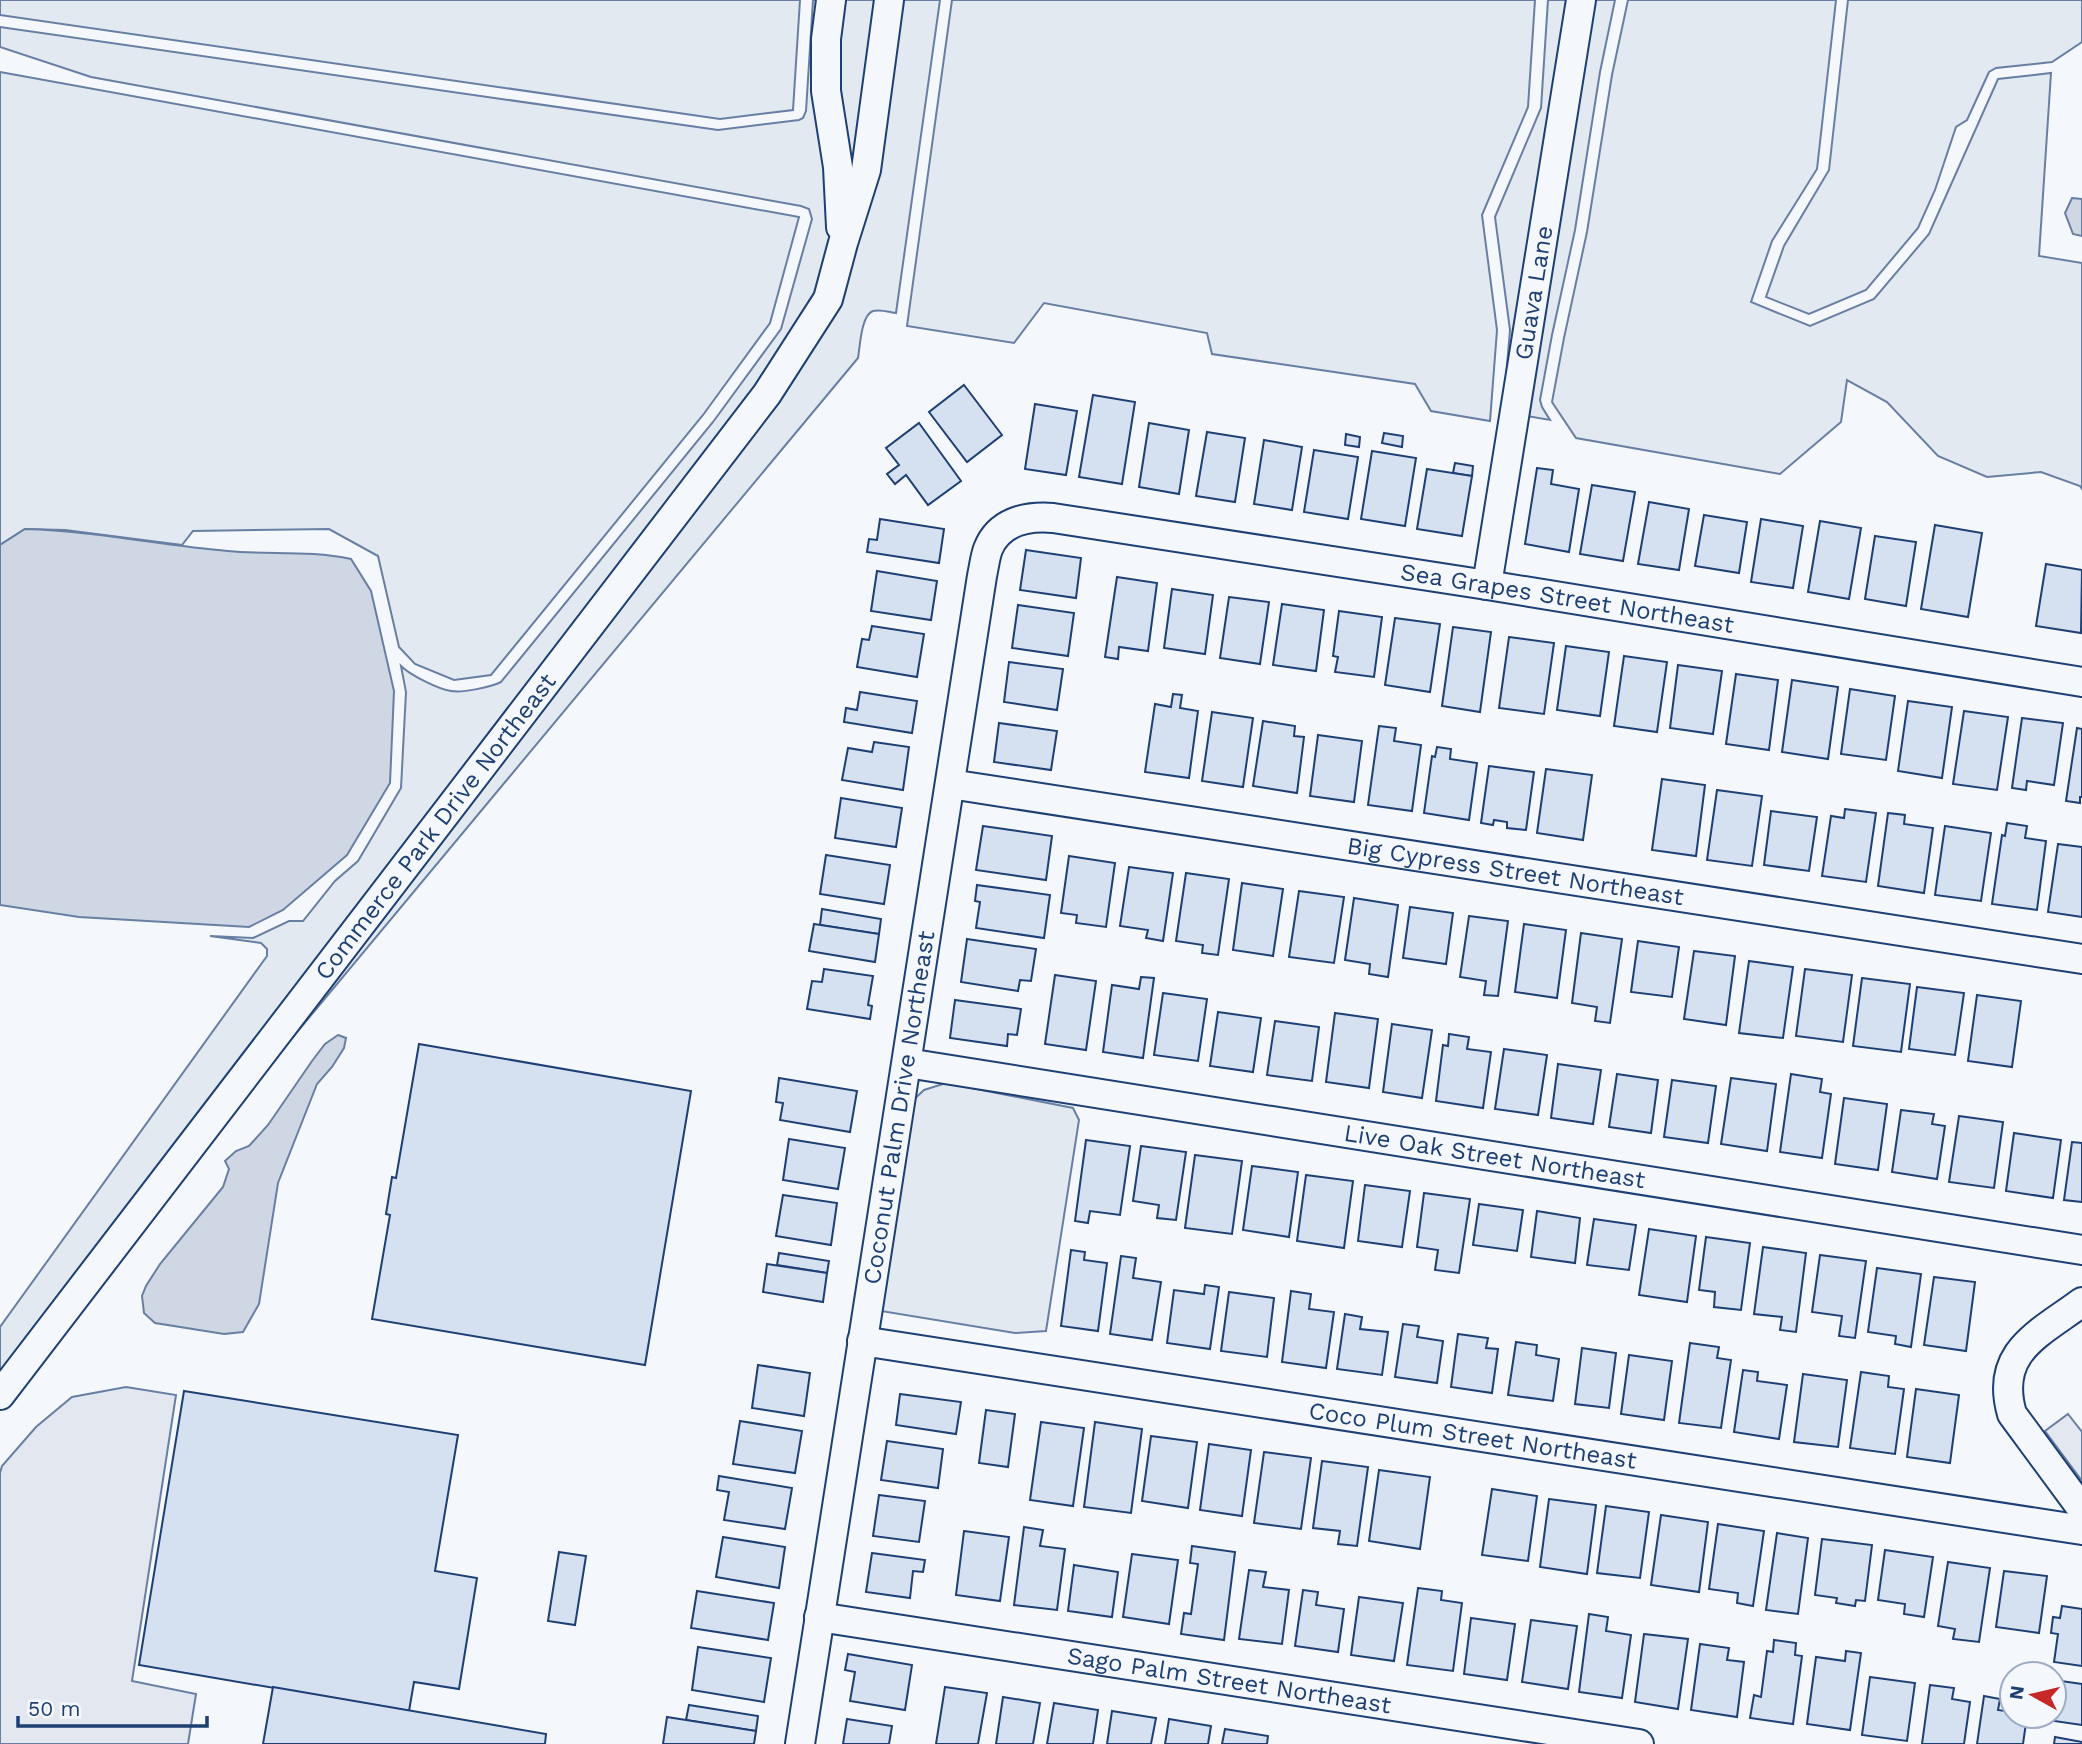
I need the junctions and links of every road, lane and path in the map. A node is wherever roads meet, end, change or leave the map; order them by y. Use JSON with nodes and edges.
{"nodes":[{"id":1,"x":831,"y":0,"type":"edge"},
{"id":2,"x":889,"y":0,"type":"edge"},
{"id":3,"x":1581,"y":0,"type":"edge"},
{"id":4,"x":843,"y":243,"type":"junction"},
{"id":5,"x":1053,"y":518,"type":"joint"},
{"id":6,"x":1487,"y":585,"type":"junction"},
{"id":7,"x":2082,"y":682,"type":"edge"},
{"id":8,"x":950,"y":784,"type":"junction"},
{"id":9,"x":2082,"y":959,"type":"edge"},
{"id":10,"x":907,"y":1063,"type":"junction"},
{"id":11,"x":2082,"y":1250,"type":"edge"},
{"id":12,"x":2082,"y":1302,"type":"edge"},
{"id":13,"x":862,"y":1341,"type":"junction"},
{"id":14,"x":0,"y":1395,"type":"edge"},
{"id":15,"x":2082,"y":1509,"type":"edge"},
{"id":16,"x":2082,"y":1531,"type":"edge"},
{"id":17,"x":819,"y":1617,"type":"junction"},
{"id":18,"x":800,"y":1744,"type":"edge"},
{"id":19,"x":1639,"y":1744,"type":"edge"}],
"edges":[{"from":1,"to":4,"type":"street","name":"Commerce Park Drive Northeast"},
{"from":2,"to":4,"type":"street","name":"Commerce Park Drive Northeast"},
{"from":3,"to":6,"type":"street","name":"Guava Lane"},
{"from":4,"to":14,"type":"street","name":"Commerce Park Drive Northeast"},
{"from":5,"to":6,"type":"street","name":"Sea Grapes Street Northeast"},
{"from":5,"to":8,"type":"street","name":"Coconut Palm Drive Northeast"},
{"from":6,"to":7,"type":"street","name":"Sea Grapes Street Northeast"},
{"from":8,"to":9,"type":"street","name":"Big Cypress Street Northeast"},
{"from":8,"to":10,"type":"street","name":"Coconut Palm Drive Northeast"},
{"from":10,"to":11,"type":"street","name":"Live Oak Street Northeast"},
{"from":10,"to":13,"type":"street","name":"Coconut Palm Drive Northeast"},
{"from":12,"to":15,"type":"street"},
{"from":13,"to":16,"type":"street","name":"Coco Plum Street Northeast"},
{"from":13,"to":17,"type":"street","name":"Coconut Palm Drive Northeast"},
{"from":17,"to":18,"type":"street","name":"Coconut Palm Drive Northeast"},
{"from":17,"to":19,"type":"street","name":"Sago Palm Street Northeast"}]}
